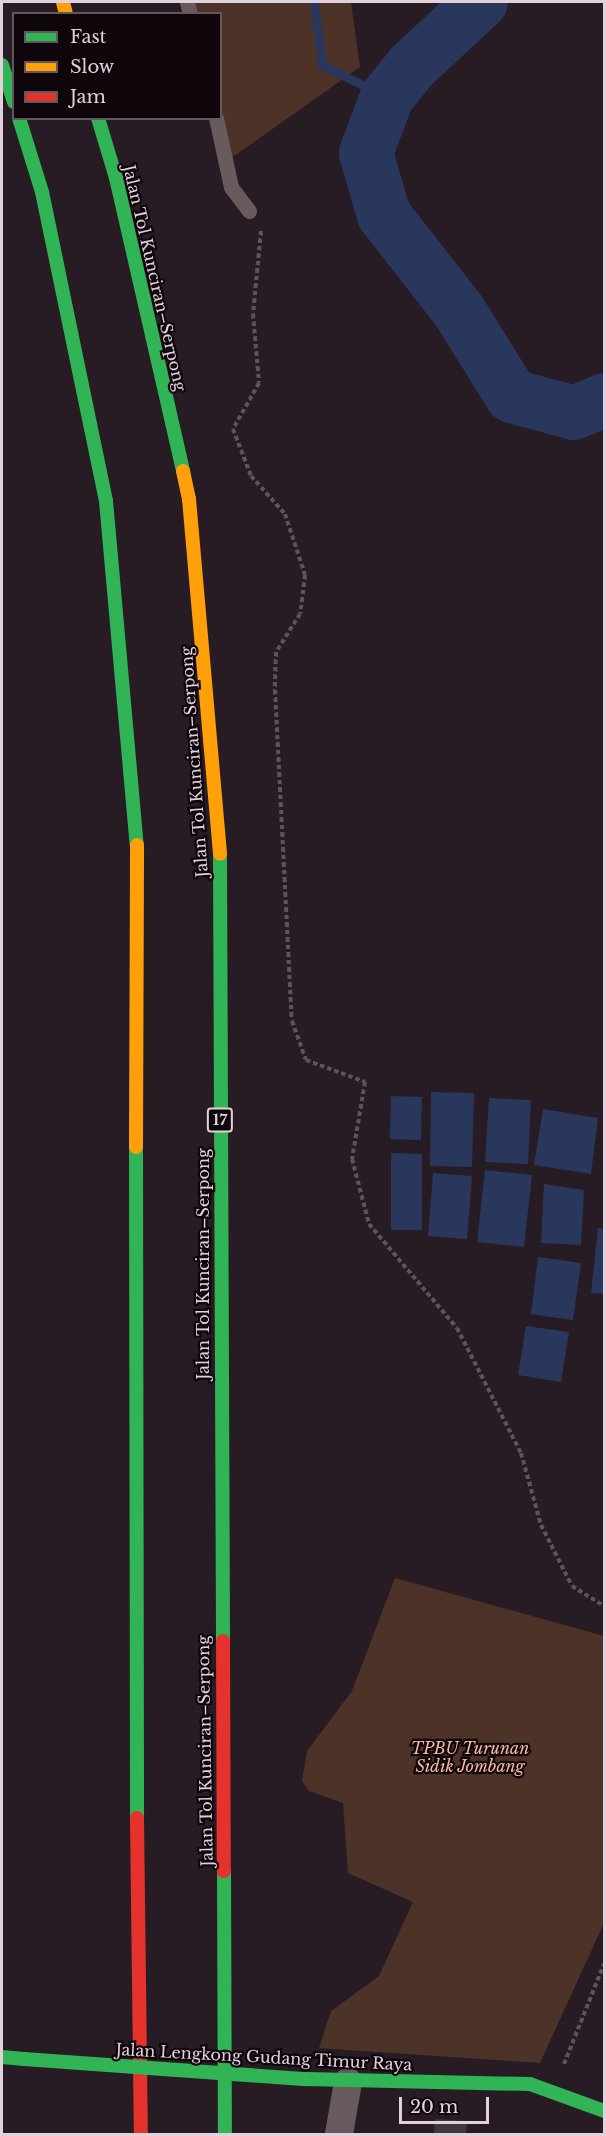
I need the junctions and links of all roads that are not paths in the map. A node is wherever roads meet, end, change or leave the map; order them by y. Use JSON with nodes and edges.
{"nodes":[{"id":1,"x":2,"y":65,"type":"edge"},
{"id":2,"x":12,"y":96,"type":"edge"},
{"id":3,"x":20,"y":120,"type":"edge"},
{"id":4,"x":99,"y":120,"type":"edge"},
{"id":5,"x":216,"y":120,"type":"edge"},
{"id":6,"x":249,"y":211,"type":"road end"},
{"id":7,"x":2,"y":2057,"type":"edge"},
{"id":8,"x":348,"y":2082,"type":"junction"},
{"id":9,"x":604,"y":2111,"type":"edge"},
{"id":10,"x":141,"y":2134,"type":"edge"},
{"id":11,"x":225,"y":2134,"type":"edge"},
{"id":12,"x":339,"y":2134,"type":"edge"}],
"edges":[{"from":1,"to":2,"type":"main road"},
{"from":3,"to":10,"type":"main road"},
{"from":4,"to":11,"type":"main road","name":"Jalan Tol Kunciran–Serpong","number":"17"},
{"from":5,"to":6,"type":"lane"},
{"from":7,"to":8,"type":"main road","name":"Jalan Lengkong Gudang Timur Raya","bridge":true},
{"from":8,"to":9,"type":"main road","name":"Jalan Lengkong Gudang Timur Raya"},
{"from":8,"to":12,"type":"street"}]}
